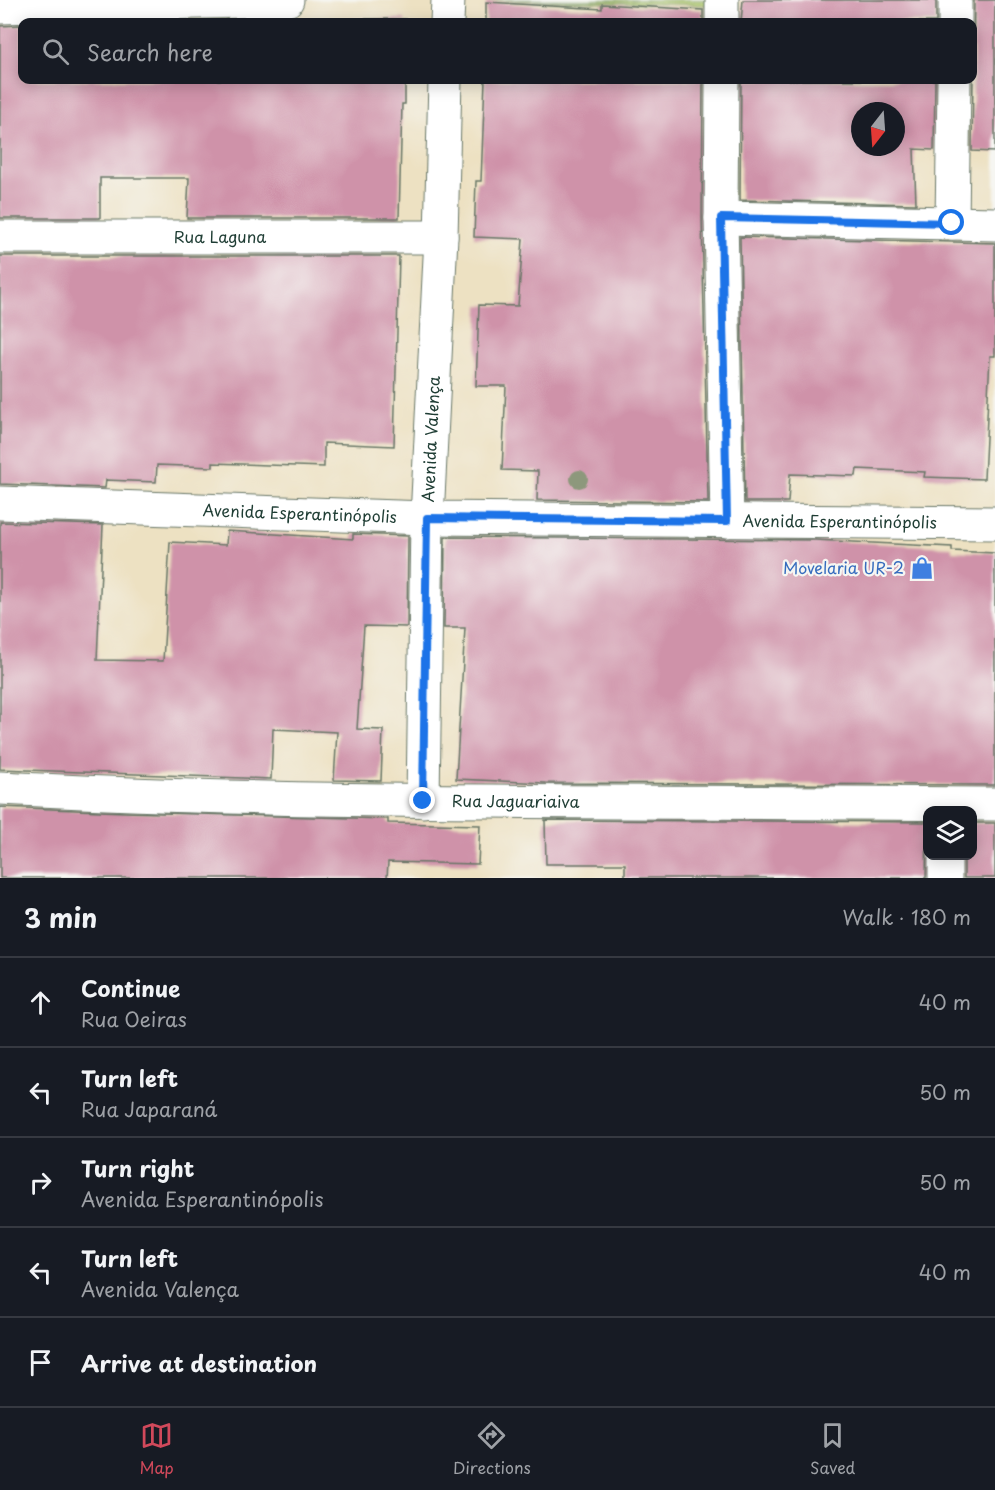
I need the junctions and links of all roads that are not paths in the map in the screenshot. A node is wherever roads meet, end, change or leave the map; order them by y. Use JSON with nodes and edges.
{"nodes":[{"id":1,"x":287,"y":0,"type":"edge"},
{"id":2,"x":448,"y":0,"type":"edge"},
{"id":3,"x":722,"y":0,"type":"edge"},
{"id":4,"x":955,"y":0,"type":"edge"},
{"id":5,"x":0,"y":8,"type":"edge"},
{"id":6,"x":447,"y":18,"type":"edge"},
{"id":7,"x":722,"y":18,"type":"edge"},
{"id":8,"x":955,"y":18,"type":"edge"},
{"id":9,"x":445,"y":84,"type":"edge"},
{"id":10,"x":722,"y":84,"type":"edge"},
{"id":11,"x":954,"y":84,"type":"edge"},
{"id":12,"x":721,"y":218,"type":"junction"},
{"id":13,"x":952,"y":223,"type":"junction"},
{"id":14,"x":995,"y":224,"type":"edge"},
{"id":15,"x":0,"y":237,"type":"edge"},
{"id":16,"x":441,"y":237,"type":"junction"},
{"id":17,"x":0,"y":503,"type":"edge"},
{"id":18,"x":427,"y":518,"type":"junction"},
{"id":19,"x":727,"y":521,"type":"junction"},
{"id":20,"x":995,"y":523,"type":"edge"},
{"id":21,"x":0,"y":788,"type":"edge"},
{"id":22,"x":423,"y":801,"type":"junction"},
{"id":23,"x":995,"y":804,"type":"edge"},
{"id":24,"x":963,"y":806,"type":"edge"},
{"id":25,"x":923,"y":807,"type":"edge"},
{"id":26,"x":945,"y":860,"type":"edge"},
{"id":27,"x":945,"y":878,"type":"edge"}],
"edges":[{"from":1,"to":5,"type":"street"},
{"from":2,"to":6,"type":"street"},
{"from":3,"to":7,"type":"street"},
{"from":4,"to":8,"type":"street"},
{"from":9,"to":16,"type":"street","name":"Avenida Valença"},
{"from":10,"to":12,"type":"street"},
{"from":11,"to":13,"type":"street"},
{"from":12,"to":13,"type":"street"},
{"from":12,"to":19,"type":"street"},
{"from":13,"to":14,"type":"street"},
{"from":15,"to":16,"type":"street","name":"Rua Laguna"},
{"from":16,"to":18,"type":"street","name":"Avenida Valença"},
{"from":17,"to":18,"type":"street","name":"Avenida Esperantinópolis"},
{"from":18,"to":19,"type":"street","name":"Avenida Esperantinópolis"},
{"from":18,"to":22,"type":"street","name":"Avenida Valença"},
{"from":19,"to":20,"type":"street","name":"Avenida Esperantinópolis"},
{"from":21,"to":22,"type":"street","name":"Rua Jaguariaiva"},
{"from":22,"to":25,"type":"street","name":"Rua Jaguariaiva"},
{"from":23,"to":24,"type":"street","name":"Rua Jaguariaiva"},
{"from":26,"to":27,"type":"street"}]}
